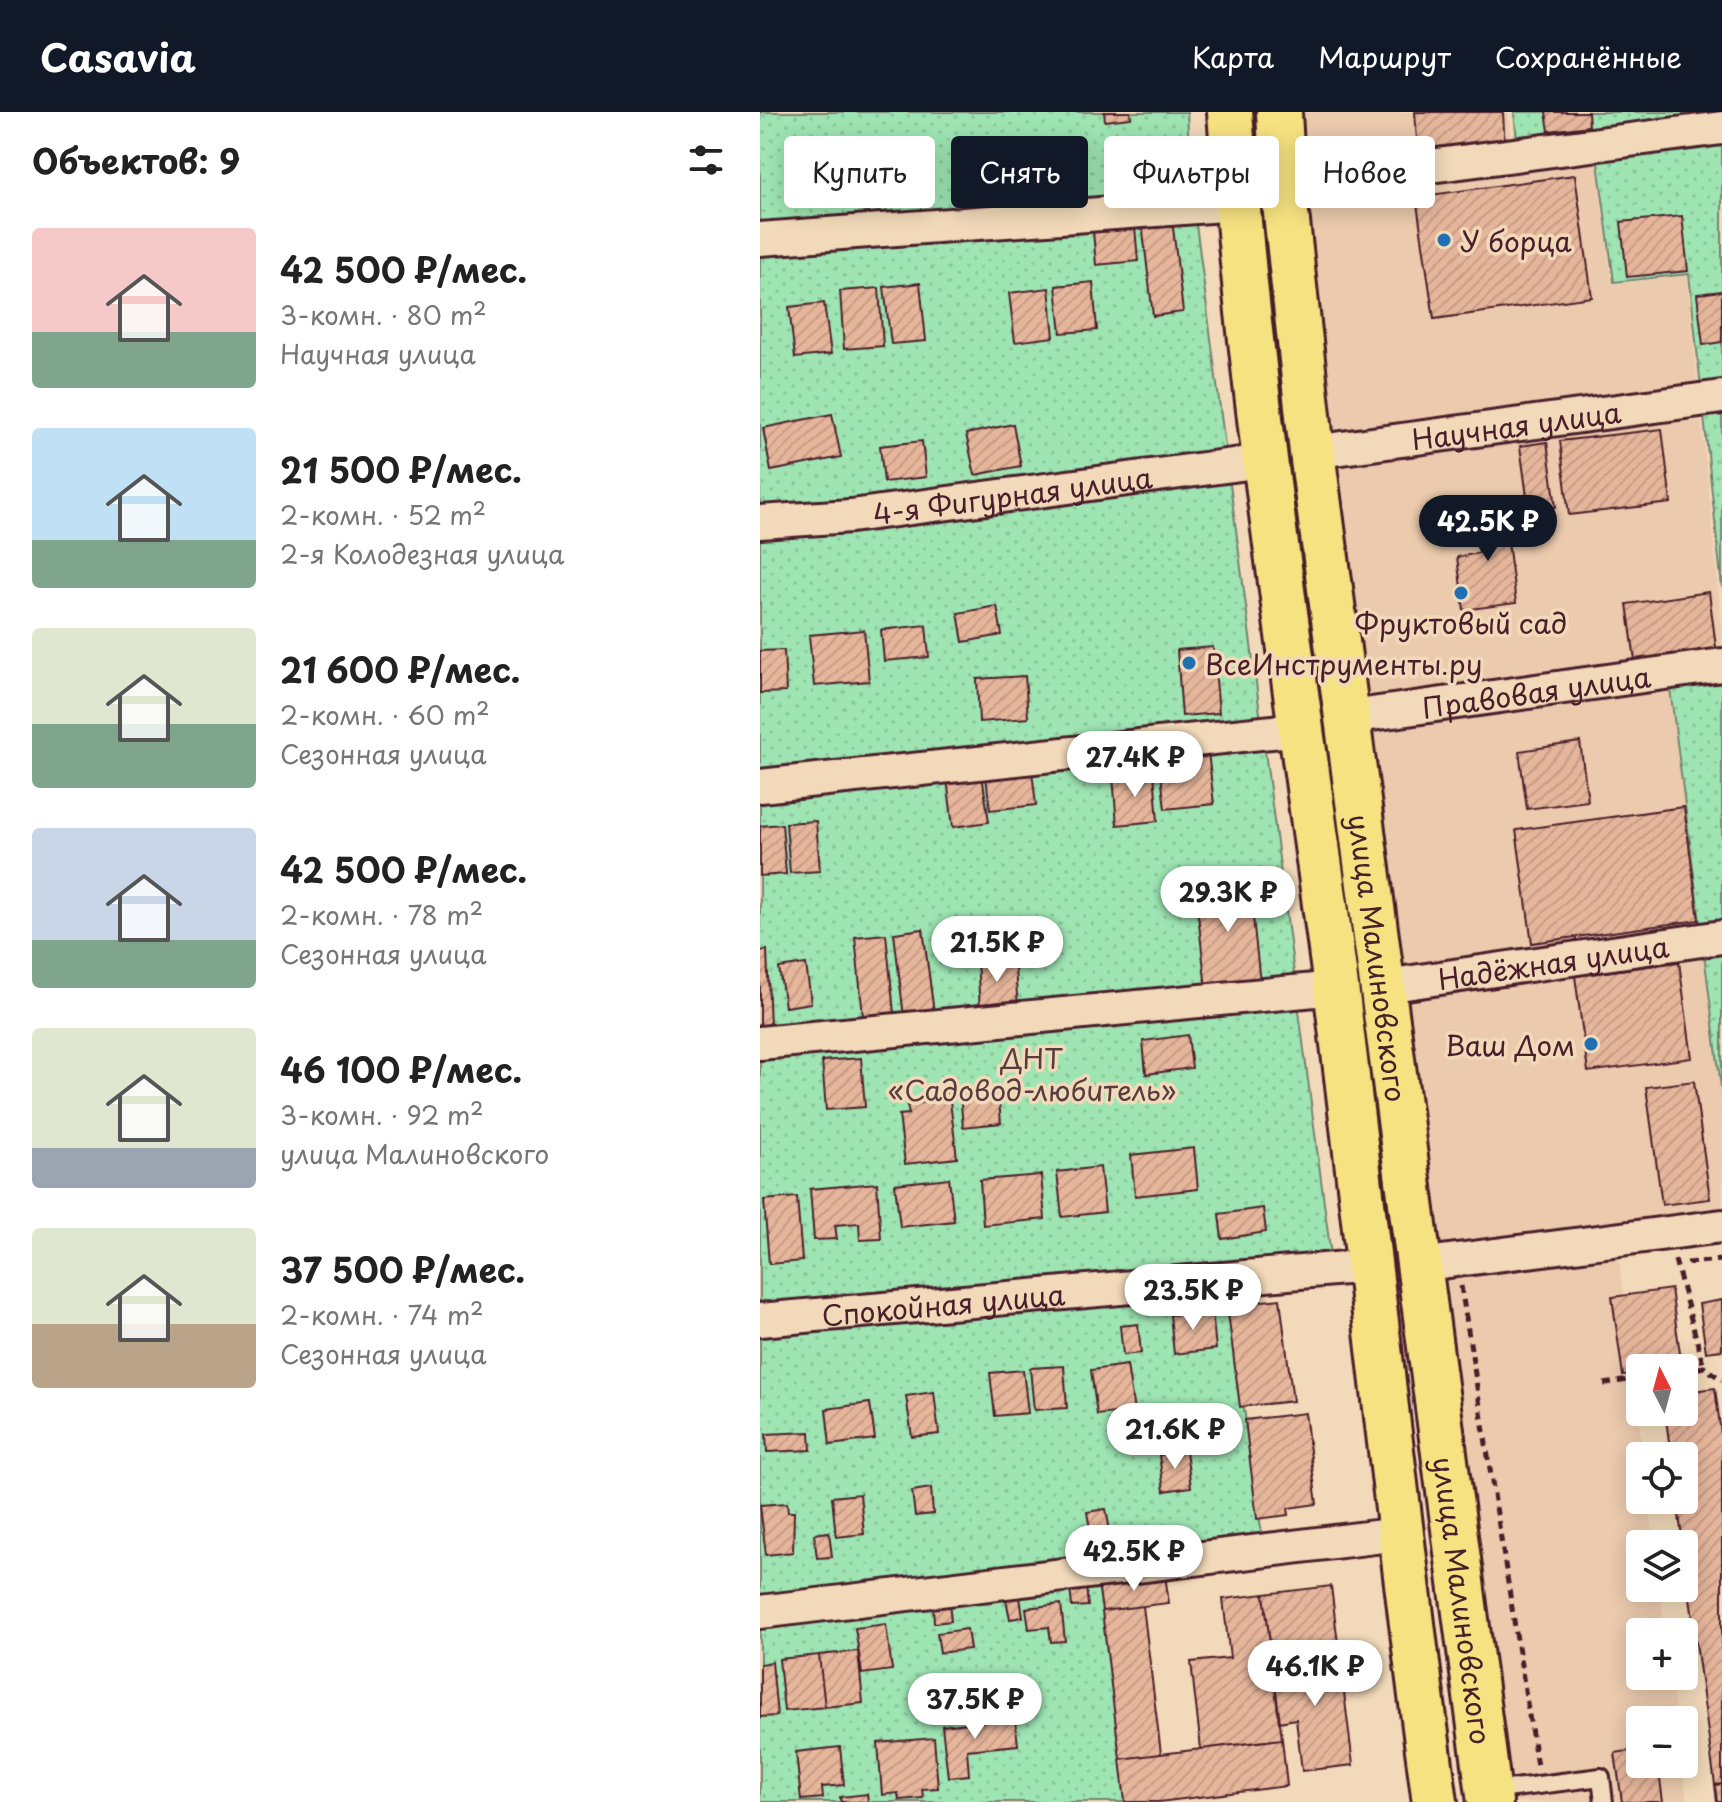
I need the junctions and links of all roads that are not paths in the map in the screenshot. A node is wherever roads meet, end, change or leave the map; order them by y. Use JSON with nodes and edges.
{"nodes":[{"id":1,"x":1230,"y":112,"type":"edge"},
{"id":2,"x":1279,"y":112,"type":"edge"},
{"id":3,"x":1722,"y":128,"type":"edge"},
{"id":4,"x":1232,"y":136,"type":"edge"},
{"id":5,"x":1283,"y":185,"type":"junction"},
{"id":6,"x":1182,"y":208,"type":"edge"},
{"id":7,"x":1237,"y":208,"type":"edge"},
{"id":8,"x":760,"y":239,"type":"edge"},
{"id":9,"x":1722,"y":397,"type":"edge"},
{"id":10,"x":1312,"y":452,"type":"junction"},
{"id":11,"x":1263,"y":461,"type":"junction"},
{"id":12,"x":760,"y":522,"type":"edge"},
{"id":13,"x":1722,"y":665,"type":"edge"},
{"id":14,"x":1350,"y":717,"type":"junction"},
{"id":15,"x":1300,"y":729,"type":"junction"},
{"id":16,"x":760,"y":786,"type":"edge"},
{"id":17,"x":1722,"y":937,"type":"edge"},
{"id":18,"x":1385,"y":986,"type":"junction"},
{"id":19,"x":1336,"y":988,"type":"junction"},
{"id":20,"x":760,"y":1043,"type":"edge"},
{"id":21,"x":1722,"y":1226,"type":"edge"},
{"id":22,"x":1437,"y":1263,"type":"junction"},
{"id":23,"x":1368,"y":1266,"type":"junction"},
{"id":24,"x":760,"y":1320,"type":"edge"},
{"id":25,"x":1399,"y":1534,"type":"junction"},
{"id":26,"x":760,"y":1612,"type":"edge"},
{"id":27,"x":1490,"y":1796,"type":"edge"},
{"id":28,"x":1434,"y":1802,"type":"edge"},
{"id":29,"x":1604,"y":1802,"type":"edge"}],
"edges":[{"from":1,"to":4,"type":"highway","name":"улица Малиновского"},
{"from":2,"to":5,"type":"highway","name":"улица Малиновского"},
{"from":3,"to":5,"type":"street"},
{"from":5,"to":10,"type":"highway","name":"улица Малиновского"},
{"from":6,"to":8,"type":"street"},
{"from":7,"to":11,"type":"highway","name":"улица Малиновского"},
{"from":9,"to":10,"type":"street","name":"Научная улица"},
{"from":10,"to":14,"type":"highway","name":"улица Малиновского"},
{"from":11,"to":12,"type":"street","name":"4-я Фигурная улица"},
{"from":11,"to":15,"type":"highway","name":"улица Малиновского"},
{"from":13,"to":14,"type":"street","name":"Правовая улица"},
{"from":14,"to":18,"type":"highway","name":"улица Малиновского"},
{"from":15,"to":16,"type":"street"},
{"from":15,"to":19,"type":"highway","name":"улица Малиновского"},
{"from":17,"to":18,"type":"street","name":"Надёжная улица"},
{"from":18,"to":22,"type":"highway","name":"улица Малиновского"},
{"from":19,"to":20,"type":"street"},
{"from":19,"to":23,"type":"highway","name":"улица Малиновского"},
{"from":21,"to":22,"type":"street"},
{"from":22,"to":27,"type":"highway","name":"улица Малиновского"},
{"from":23,"to":24,"type":"street","name":"Спокойная улица"},
{"from":23,"to":25,"type":"highway","name":"улица Малиновского"},
{"from":25,"to":26,"type":"street"},
{"from":25,"to":28,"type":"highway","name":"улица Малиновского"},
{"from":27,"to":29,"type":"lane"}]}
